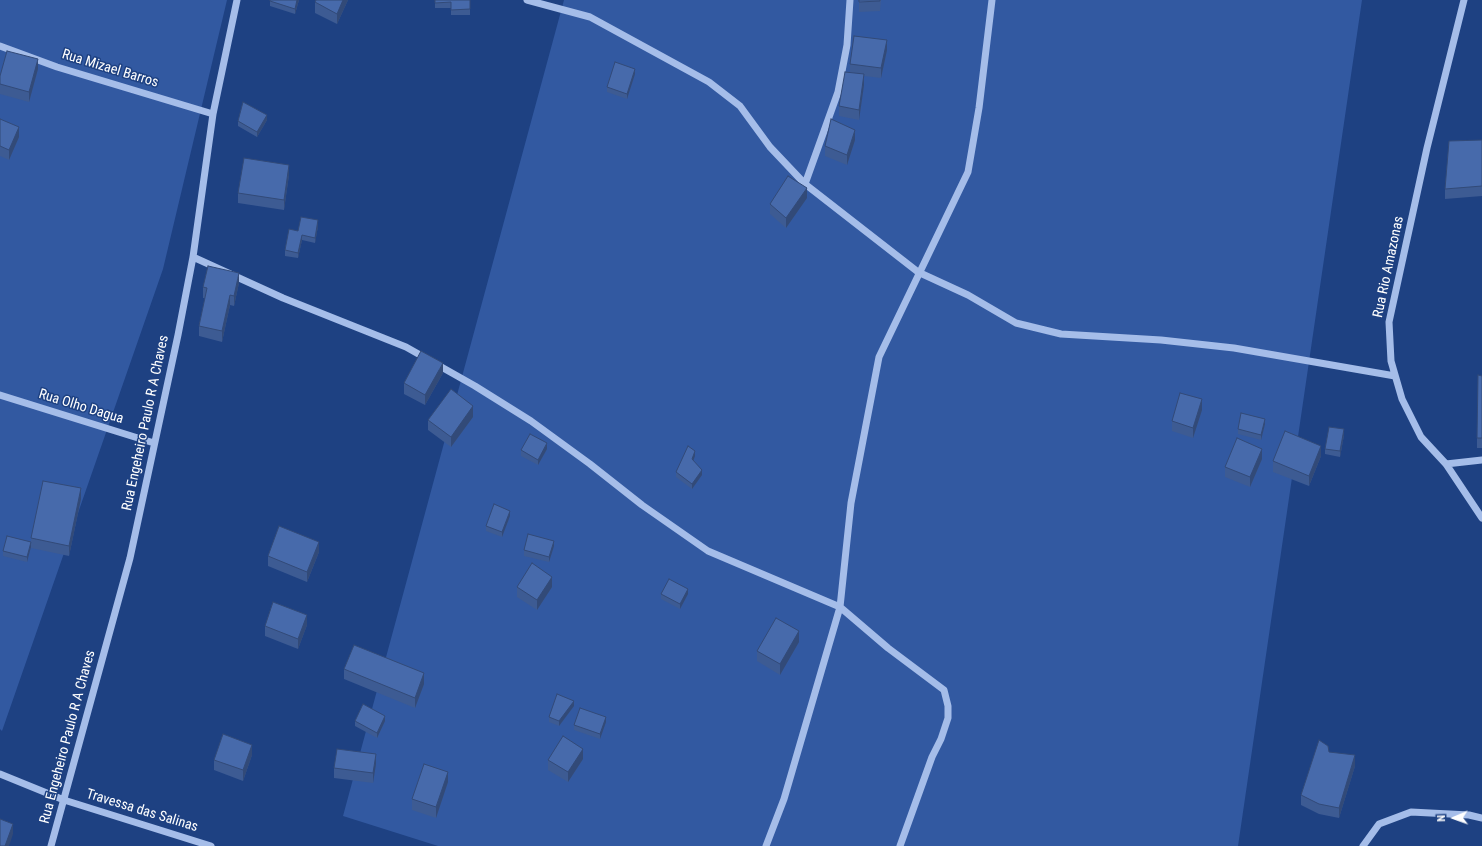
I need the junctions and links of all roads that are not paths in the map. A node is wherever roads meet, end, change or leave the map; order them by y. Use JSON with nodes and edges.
{"nodes":[{"id":1,"x":237,"y":0,"type":"edge"},
{"id":2,"x":527,"y":0,"type":"edge"},
{"id":3,"x":850,"y":0,"type":"edge"},
{"id":4,"x":992,"y":0,"type":"edge"},
{"id":5,"x":1464,"y":0,"type":"edge"},
{"id":6,"x":0,"y":46,"type":"edge"},
{"id":7,"x":213,"y":114,"type":"junction"},
{"id":8,"x":805,"y":184,"type":"junction"},
{"id":9,"x":193,"y":257,"type":"junction"},
{"id":10,"x":918,"y":272,"type":"junction"},
{"id":11,"x":1395,"y":376,"type":"junction"},
{"id":12,"x":0,"y":395,"type":"edge"},
{"id":13,"x":154,"y":443,"type":"junction"},
{"id":14,"x":1482,"y":460,"type":"edge"},
{"id":15,"x":1446,"y":464,"type":"junction"},
{"id":16,"x":1482,"y":518,"type":"edge"},
{"id":17,"x":840,"y":607,"type":"junction"},
{"id":18,"x":0,"y":774,"type":"edge"},
{"id":19,"x":64,"y":800,"type":"junction"},
{"id":20,"x":1482,"y":818,"type":"edge"},
{"id":21,"x":51,"y":846,"type":"edge"},
{"id":22,"x":211,"y":846,"type":"edge"},
{"id":23,"x":766,"y":846,"type":"edge"},
{"id":24,"x":900,"y":846,"type":"edge"},
{"id":25,"x":1363,"y":846,"type":"edge"}],
"edges":[{"from":1,"to":7,"type":"street","name":"Rua Engeheiro Paulo R A Chaves"},
{"from":2,"to":8,"type":"street"},
{"from":3,"to":8,"type":"street"},
{"from":4,"to":10,"type":"street"},
{"from":5,"to":11,"type":"street","name":"Rua Rio Amazonas"},
{"from":6,"to":7,"type":"street","name":"Rua Mizael Barros"},
{"from":7,"to":9,"type":"street","name":"Rua Engeheiro Paulo R A Chaves"},
{"from":8,"to":10,"type":"street"},
{"from":9,"to":13,"type":"street","name":"Rua Engeheiro Paulo R A Chaves"},
{"from":9,"to":17,"type":"street"},
{"from":10,"to":11,"type":"street"},
{"from":10,"to":17,"type":"street"},
{"from":11,"to":15,"type":"street","name":"Rua Rio Amazonas"},
{"from":12,"to":13,"type":"street","name":"Rua Olho Dagua"},
{"from":13,"to":19,"type":"street","name":"Rua Engeheiro Paulo R A Chaves"},
{"from":14,"to":15,"type":"street"},
{"from":15,"to":16,"type":"street","name":"Rua Rio Amazonas"},
{"from":17,"to":23,"type":"street"},
{"from":17,"to":24,"type":"street"},
{"from":18,"to":19,"type":"street","name":"Travessa das Salinas"},
{"from":19,"to":21,"type":"street","name":"Rua Engeheiro Paulo R A Chaves"},
{"from":19,"to":22,"type":"street","name":"Travessa das Salinas"},
{"from":20,"to":25,"type":"street"}]}
